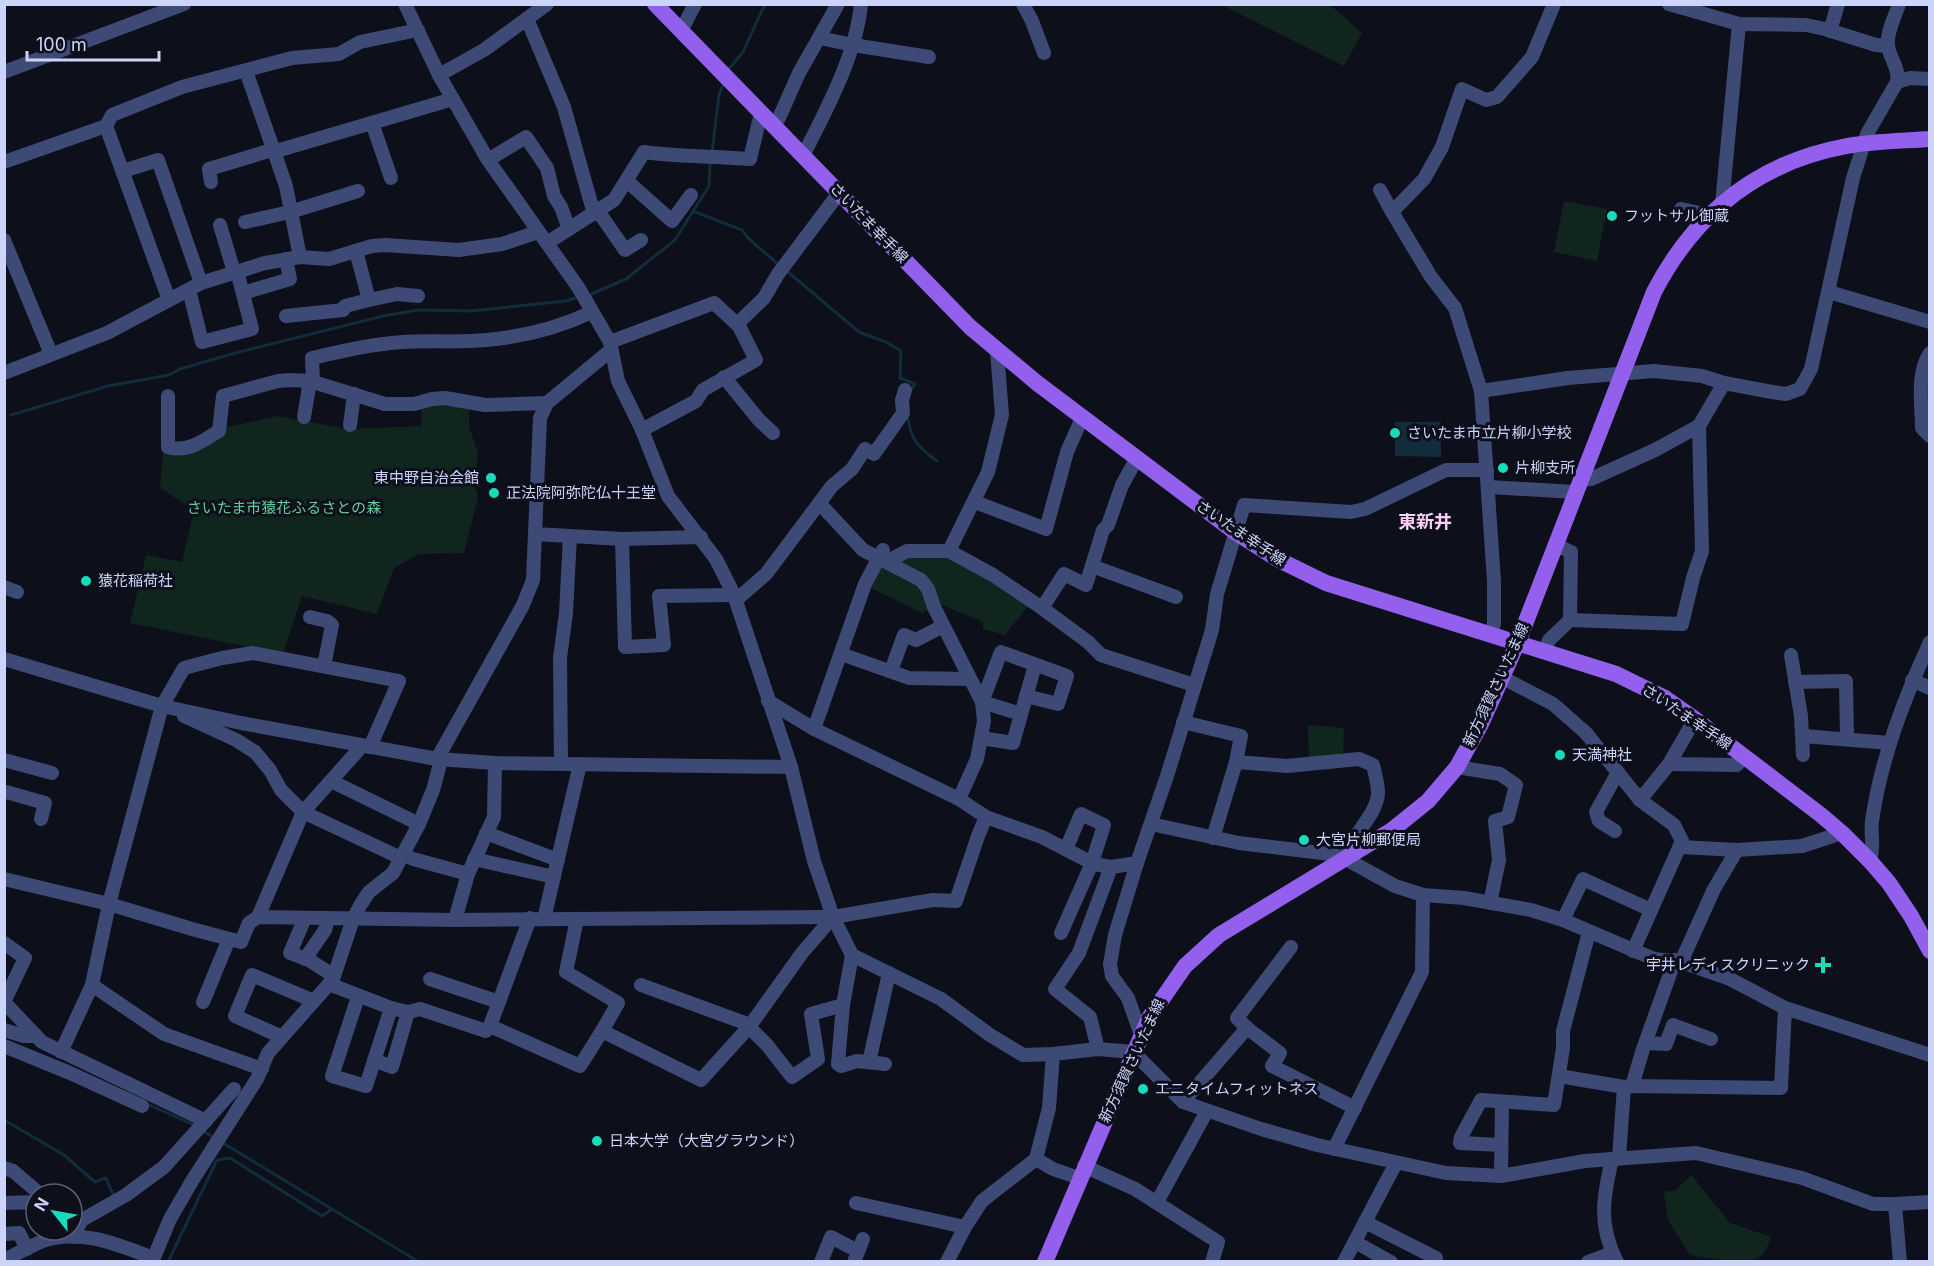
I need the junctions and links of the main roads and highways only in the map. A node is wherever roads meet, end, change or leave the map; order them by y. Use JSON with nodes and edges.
{"nodes":[{"id":1,"x":655,"y":4,"type":"edge"},
{"id":2,"x":1929,"y":140,"type":"edge"},
{"id":3,"x":1518,"y":642,"type":"junction"},
{"id":4,"x":1929,"y":951,"type":"edge"},
{"id":5,"x":1045,"y":1262,"type":"edge"}],
"edges":[{"from":1,"to":3,"type":"main road","name":"さいたま幸手線"},
{"from":2,"to":3,"type":"main road","name":"新方須賀さいたま線"},
{"from":3,"to":4,"type":"main road","name":"さいたま幸手線"},
{"from":3,"to":5,"type":"main road","name":"新方須賀さいたま線"}]}
